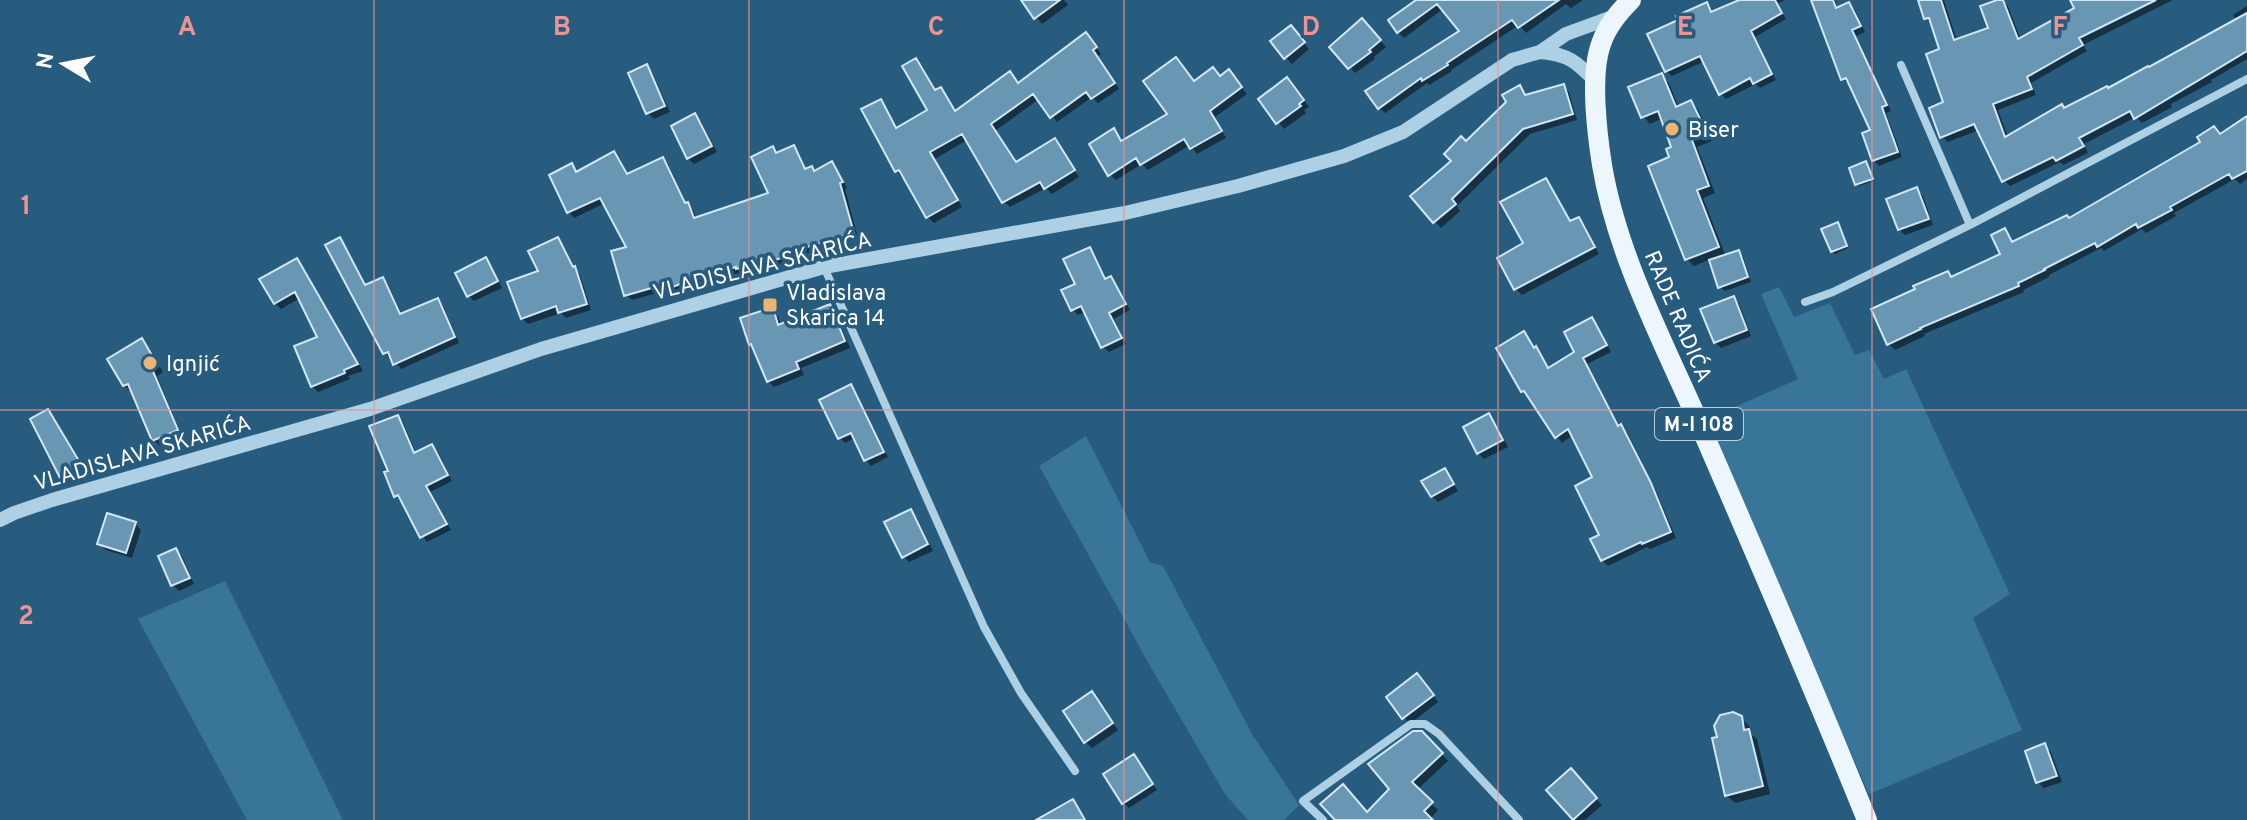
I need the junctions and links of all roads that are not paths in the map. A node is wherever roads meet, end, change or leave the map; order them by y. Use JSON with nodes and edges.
{"nodes":[{"id":1,"x":1631,"y":0,"type":"edge"},
{"id":2,"x":1615,"y":16,"type":"junction"},
{"id":3,"x":1540,"y":52,"type":"junction"},
{"id":4,"x":1901,"y":65,"type":"dead end"},
{"id":5,"x":2247,"y":79,"type":"edge"},
{"id":6,"x":1596,"y":82,"type":"junction"},
{"id":7,"x":1970,"y":225,"type":"junction"},
{"id":8,"x":824,"y":267,"type":"junction"},
{"id":9,"x":1805,"y":302,"type":"dead end"},
{"id":10,"x":0,"y":520,"type":"edge"},
{"id":11,"x":1075,"y":771,"type":"dead end"},
{"id":12,"x":1323,"y":820,"type":"edge"},
{"id":13,"x":1519,"y":820,"type":"edge"},
{"id":14,"x":1867,"y":820,"type":"edge"}],
"edges":[{"from":1,"to":2,"type":"main road","name":"RADE RADIĆA","number":"M-I 108"},
{"from":2,"to":3,"type":"street","name":"VLADISLAVA SKARIĆA"},
{"from":2,"to":6,"type":"main road","name":"RADE RADIĆA","number":"M-I 108"},
{"from":3,"to":6,"type":"street"},
{"from":3,"to":8,"type":"street","name":"VLADISLAVA SKARIĆA"},
{"from":4,"to":7,"type":"street"},
{"from":5,"to":7,"type":"street"},
{"from":6,"to":14,"type":"main road","name":"RADE RADIĆA","number":"M-I 108"},
{"from":7,"to":9,"type":"street"},
{"from":8,"to":10,"type":"street","name":"VLADISLAVA SKARIĆA"},
{"from":8,"to":11,"type":"street"},
{"from":12,"to":13,"type":"street"}]}
